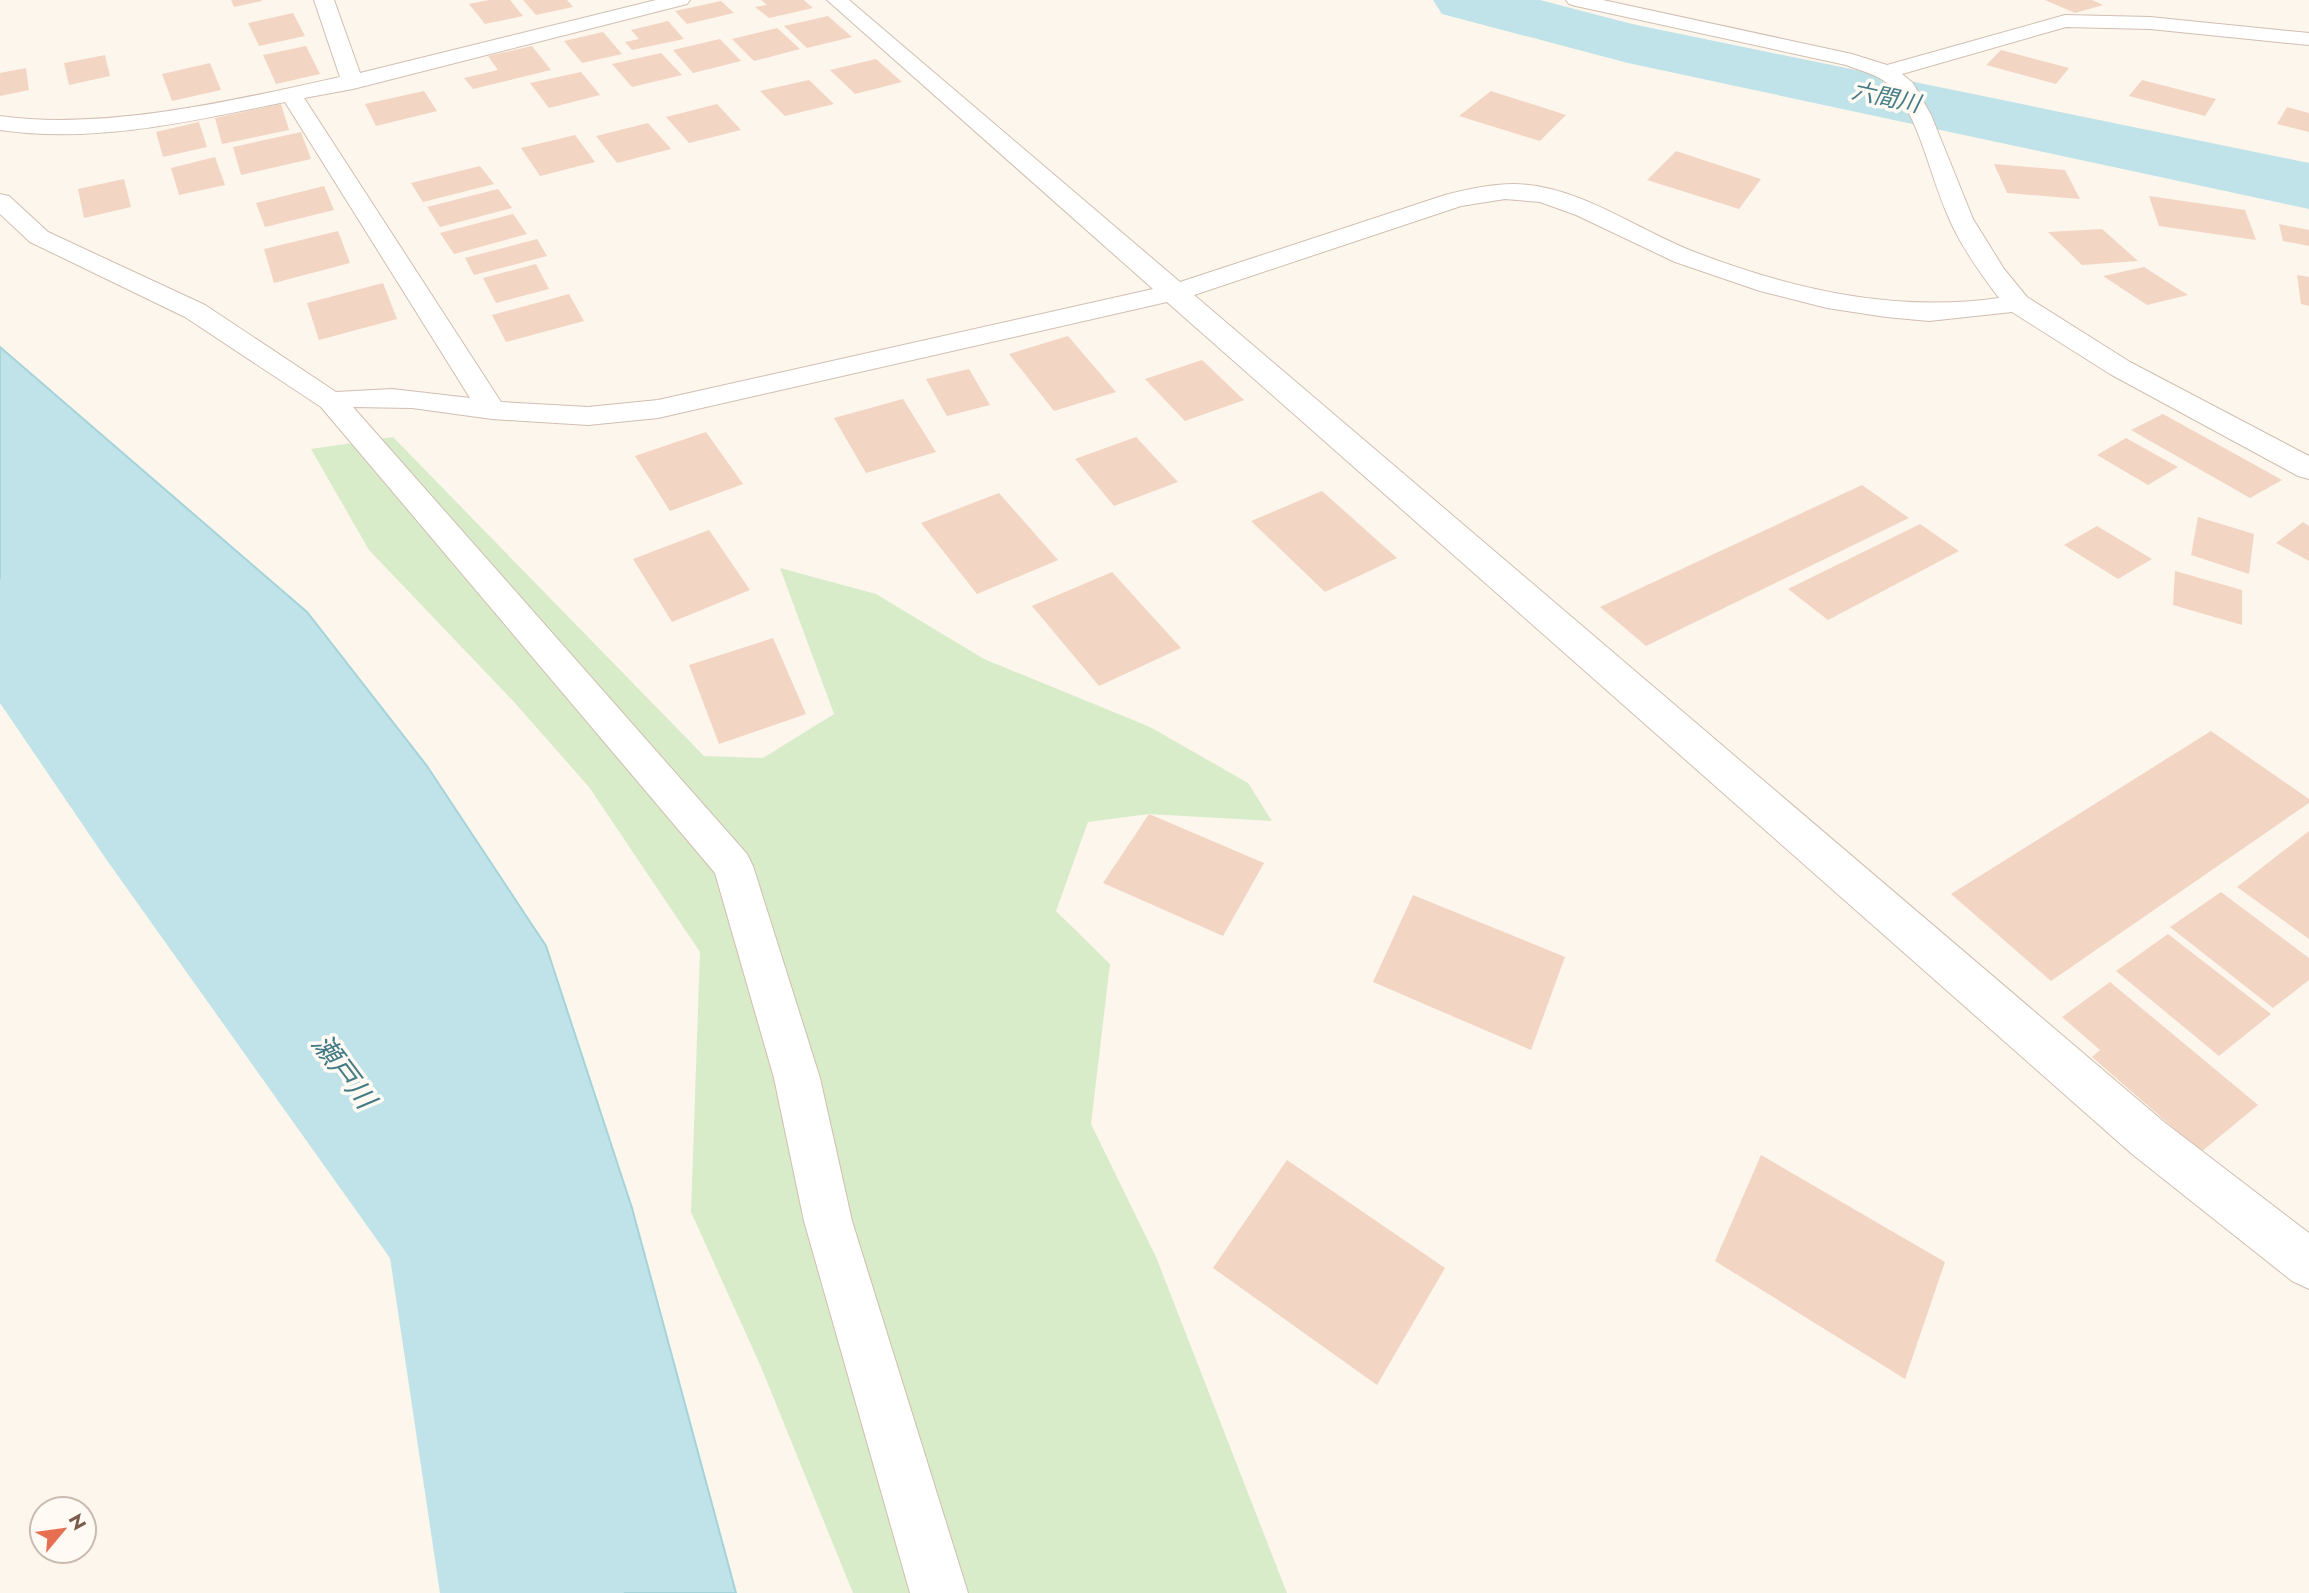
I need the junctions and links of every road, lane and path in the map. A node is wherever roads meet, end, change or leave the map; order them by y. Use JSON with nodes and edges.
{"nodes":[{"id":1,"x":324,"y":0,"type":"edge"},
{"id":2,"x":680,"y":0,"type":"edge"},
{"id":3,"x":837,"y":0,"type":"edge"},
{"id":4,"x":1576,"y":0,"type":"edge"},
{"id":5,"x":2309,"y":39,"type":"edge"},
{"id":6,"x":1886,"y":72,"type":"junction"},
{"id":7,"x":354,"y":82,"type":"junction"},
{"id":8,"x":292,"y":96,"type":"junction"},
{"id":9,"x":0,"y":124,"type":"edge"},
{"id":10,"x":0,"y":201,"type":"edge"},
{"id":11,"x":1176,"y":292,"type":"junction"},
{"id":12,"x":2017,"y":303,"type":"junction"},
{"id":13,"x":331,"y":401,"type":"junction"},
{"id":14,"x":492,"y":410,"type":"junction"},
{"id":15,"x":2309,"y":469,"type":"edge"},
{"id":16,"x":2309,"y":1264,"type":"edge"},
{"id":17,"x":939,"y":1593,"type":"edge"}],
"edges":[{"from":1,"to":7,"type":"street"},
{"from":2,"to":7,"type":"street"},
{"from":3,"to":11,"type":"street"},
{"from":4,"to":6,"type":"street"},
{"from":5,"to":6,"type":"street"},
{"from":6,"to":12,"type":"street"},
{"from":7,"to":8,"type":"street"},
{"from":8,"to":9,"type":"street"},
{"from":8,"to":14,"type":"street"},
{"from":10,"to":13,"type":"street"},
{"from":11,"to":12,"type":"street"},
{"from":11,"to":14,"type":"street"},
{"from":11,"to":16,"type":"street"},
{"from":12,"to":15,"type":"street"},
{"from":13,"to":14,"type":"street"},
{"from":13,"to":17,"type":"street"}]}
